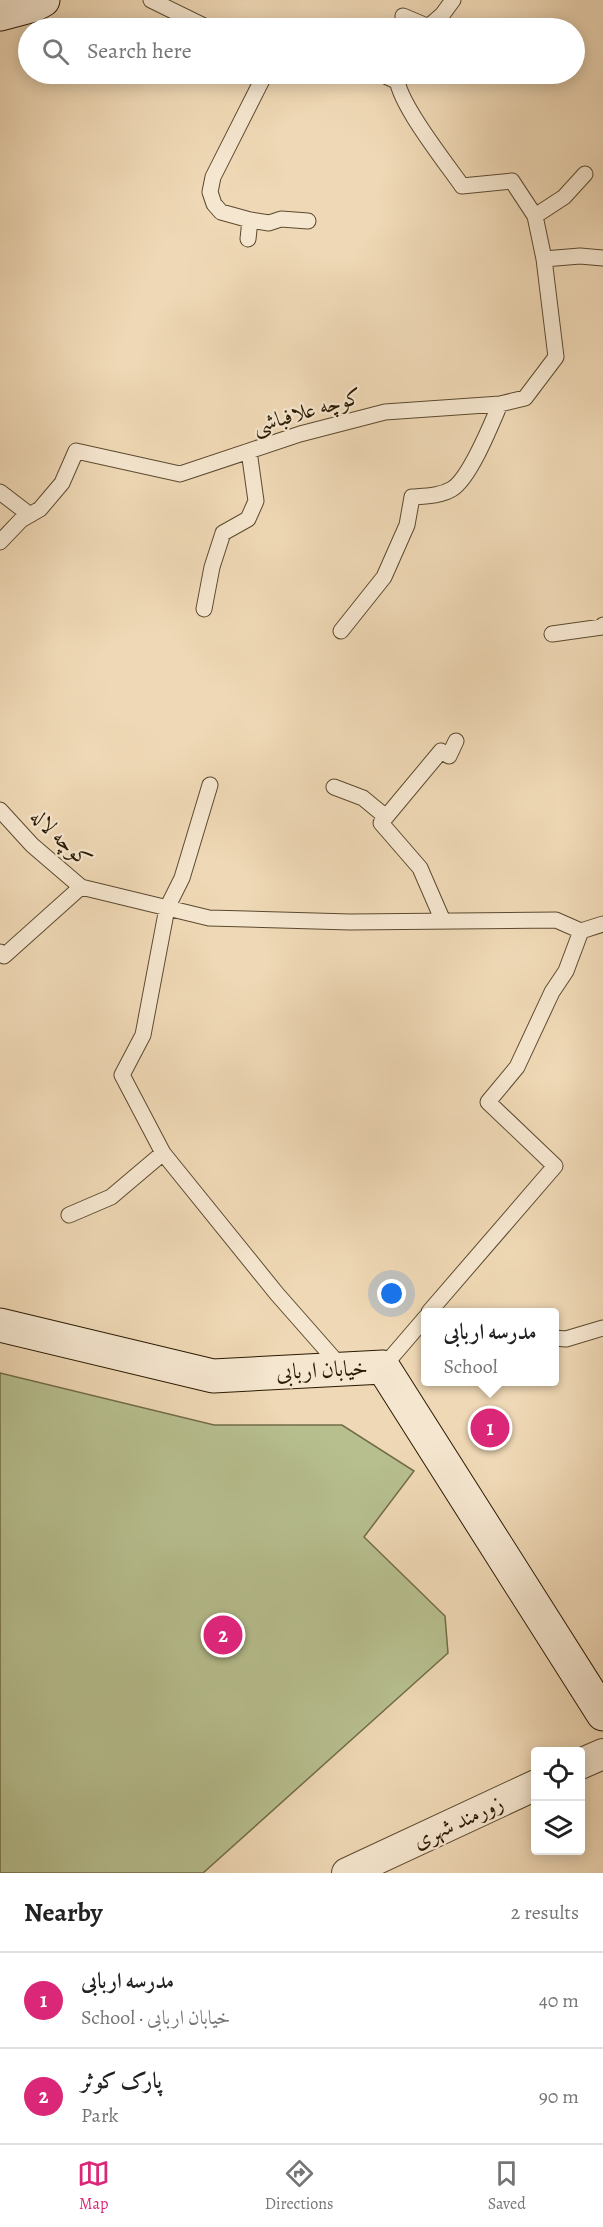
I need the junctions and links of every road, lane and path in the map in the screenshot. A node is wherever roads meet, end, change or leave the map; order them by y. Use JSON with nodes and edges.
{"nodes":[{"id":1,"x":43,"y":0,"type":"edge"},
{"id":2,"x":151,"y":0,"type":"edge"},
{"id":3,"x":453,"y":0,"type":"edge"},
{"id":4,"x":0,"y":14,"type":"edge"},
{"id":5,"x":403,"y":16,"type":"dead end"},
{"id":6,"x":188,"y":18,"type":"edge"},
{"id":7,"x":407,"y":18,"type":"edge"},
{"id":8,"x":439,"y":18,"type":"edge"},
{"id":9,"x":260,"y":84,"type":"edge"},
{"id":10,"x":399,"y":84,"type":"edge"},
{"id":11,"x":585,"y":174,"type":"dead end"},
{"id":12,"x":535,"y":216,"type":"junction"},
{"id":13,"x":250,"y":220,"type":"junction"},
{"id":14,"x":308,"y":221,"type":"dead end"},
{"id":15,"x":248,"y":239,"type":"dead end"},
{"id":16,"x":603,"y":258,"type":"edge"},
{"id":17,"x":544,"y":259,"type":"junction"},
{"id":18,"x":500,"y":404,"type":"junction"},
{"id":19,"x":249,"y":451,"type":"junction"},
{"id":20,"x":0,"y":492,"type":"edge"},
{"id":21,"x":30,"y":514,"type":"junction"},
{"id":22,"x":0,"y":542,"type":"edge"},
{"id":23,"x":204,"y":609,"type":"dead end"},
{"id":24,"x":603,"y":625,"type":"edge"},
{"id":25,"x":341,"y":631,"type":"dead end"},
{"id":26,"x":552,"y":634,"type":"dead end"},
{"id":27,"x":456,"y":741,"type":"dead end"},
{"id":28,"x":210,"y":785,"type":"dead end"},
{"id":29,"x":334,"y":787,"type":"dead end"},
{"id":30,"x":0,"y":810,"type":"edge"},
{"id":31,"x":386,"y":817,"type":"junction"},
{"id":32,"x":81,"y":887,"type":"junction"},
{"id":33,"x":167,"y":908,"type":"junction"},
{"id":34,"x":443,"y":921,"type":"junction"},
{"id":35,"x":603,"y":924,"type":"edge"},
{"id":36,"x":581,"y":931,"type":"junction"},
{"id":37,"x":0,"y":952,"type":"edge"},
{"id":38,"x":164,"y":1153,"type":"junction"},
{"id":39,"x":69,"y":1215,"type":"dead end"},
{"id":40,"x":432,"y":1308,"type":"edge"},
{"id":41,"x":0,"y":1325,"type":"edge"},
{"id":42,"x":421,"y":1326,"type":"edge"},
{"id":43,"x":603,"y":1328,"type":"edge"},
{"id":44,"x":559,"y":1338,"type":"edge"},
{"id":45,"x":383,"y":1366,"type":"junction"},
{"id":46,"x":343,"y":1369,"type":"junction"},
{"id":47,"x":603,"y":1714,"type":"edge"},
{"id":48,"x":603,"y":1754,"type":"edge"},
{"id":49,"x":585,"y":1762,"type":"edge"},
{"id":50,"x":531,"y":1787,"type":"edge"},
{"id":51,"x":347,"y":1873,"type":"edge"}],
"edges":[{"from":1,"to":4,"type":"street"},
{"from":2,"to":6,"type":"lane"},
{"from":3,"to":8,"type":"lane"},
{"from":5,"to":7,"type":"lane"},
{"from":9,"to":13,"type":"lane"},
{"from":10,"to":12,"type":"lane"},
{"from":11,"to":12,"type":"lane"},
{"from":12,"to":17,"type":"lane","name":"کوچه علافباشی"},
{"from":13,"to":14,"type":"lane"},
{"from":13,"to":15,"type":"lane"},
{"from":16,"to":17,"type":"lane"},
{"from":17,"to":18,"type":"lane","name":"کوچه علافباشی"},
{"from":18,"to":19,"type":"lane","name":"کوچه علافباشی"},
{"from":18,"to":25,"type":"lane"},
{"from":19,"to":21,"type":"lane","name":"کوچه علافباشی"},
{"from":19,"to":23,"type":"lane"},
{"from":20,"to":21,"type":"lane"},
{"from":21,"to":22,"type":"lane","name":"کوچه علافباشی"},
{"from":24,"to":26,"type":"lane"},
{"from":27,"to":31,"type":"lane"},
{"from":28,"to":33,"type":"lane"},
{"from":29,"to":31,"type":"lane"},
{"from":30,"to":32,"type":"lane","name":"کوچه لاله"},
{"from":31,"to":34,"type":"lane"},
{"from":32,"to":33,"type":"lane","name":"کوچه لاله"},
{"from":32,"to":37,"type":"lane"},
{"from":33,"to":34,"type":"lane","name":"کوچه لاله"},
{"from":33,"to":38,"type":"lane"},
{"from":34,"to":36,"type":"lane","name":"کوچه لاله"},
{"from":35,"to":36,"type":"lane"},
{"from":36,"to":40,"type":"lane"},
{"from":38,"to":39,"type":"lane"},
{"from":38,"to":46,"type":"lane"},
{"from":41,"to":46,"type":"street","name":"خیابان اربابی"},
{"from":42,"to":45,"type":"lane"},
{"from":43,"to":44,"type":"lane"},
{"from":45,"to":46,"type":"street","name":"خیابان اربابی"},
{"from":45,"to":47,"type":"street","name":"خیابان اربابی"},
{"from":48,"to":49,"type":"street"},
{"from":50,"to":51,"type":"street","name":"زورمند شهری"}]}
